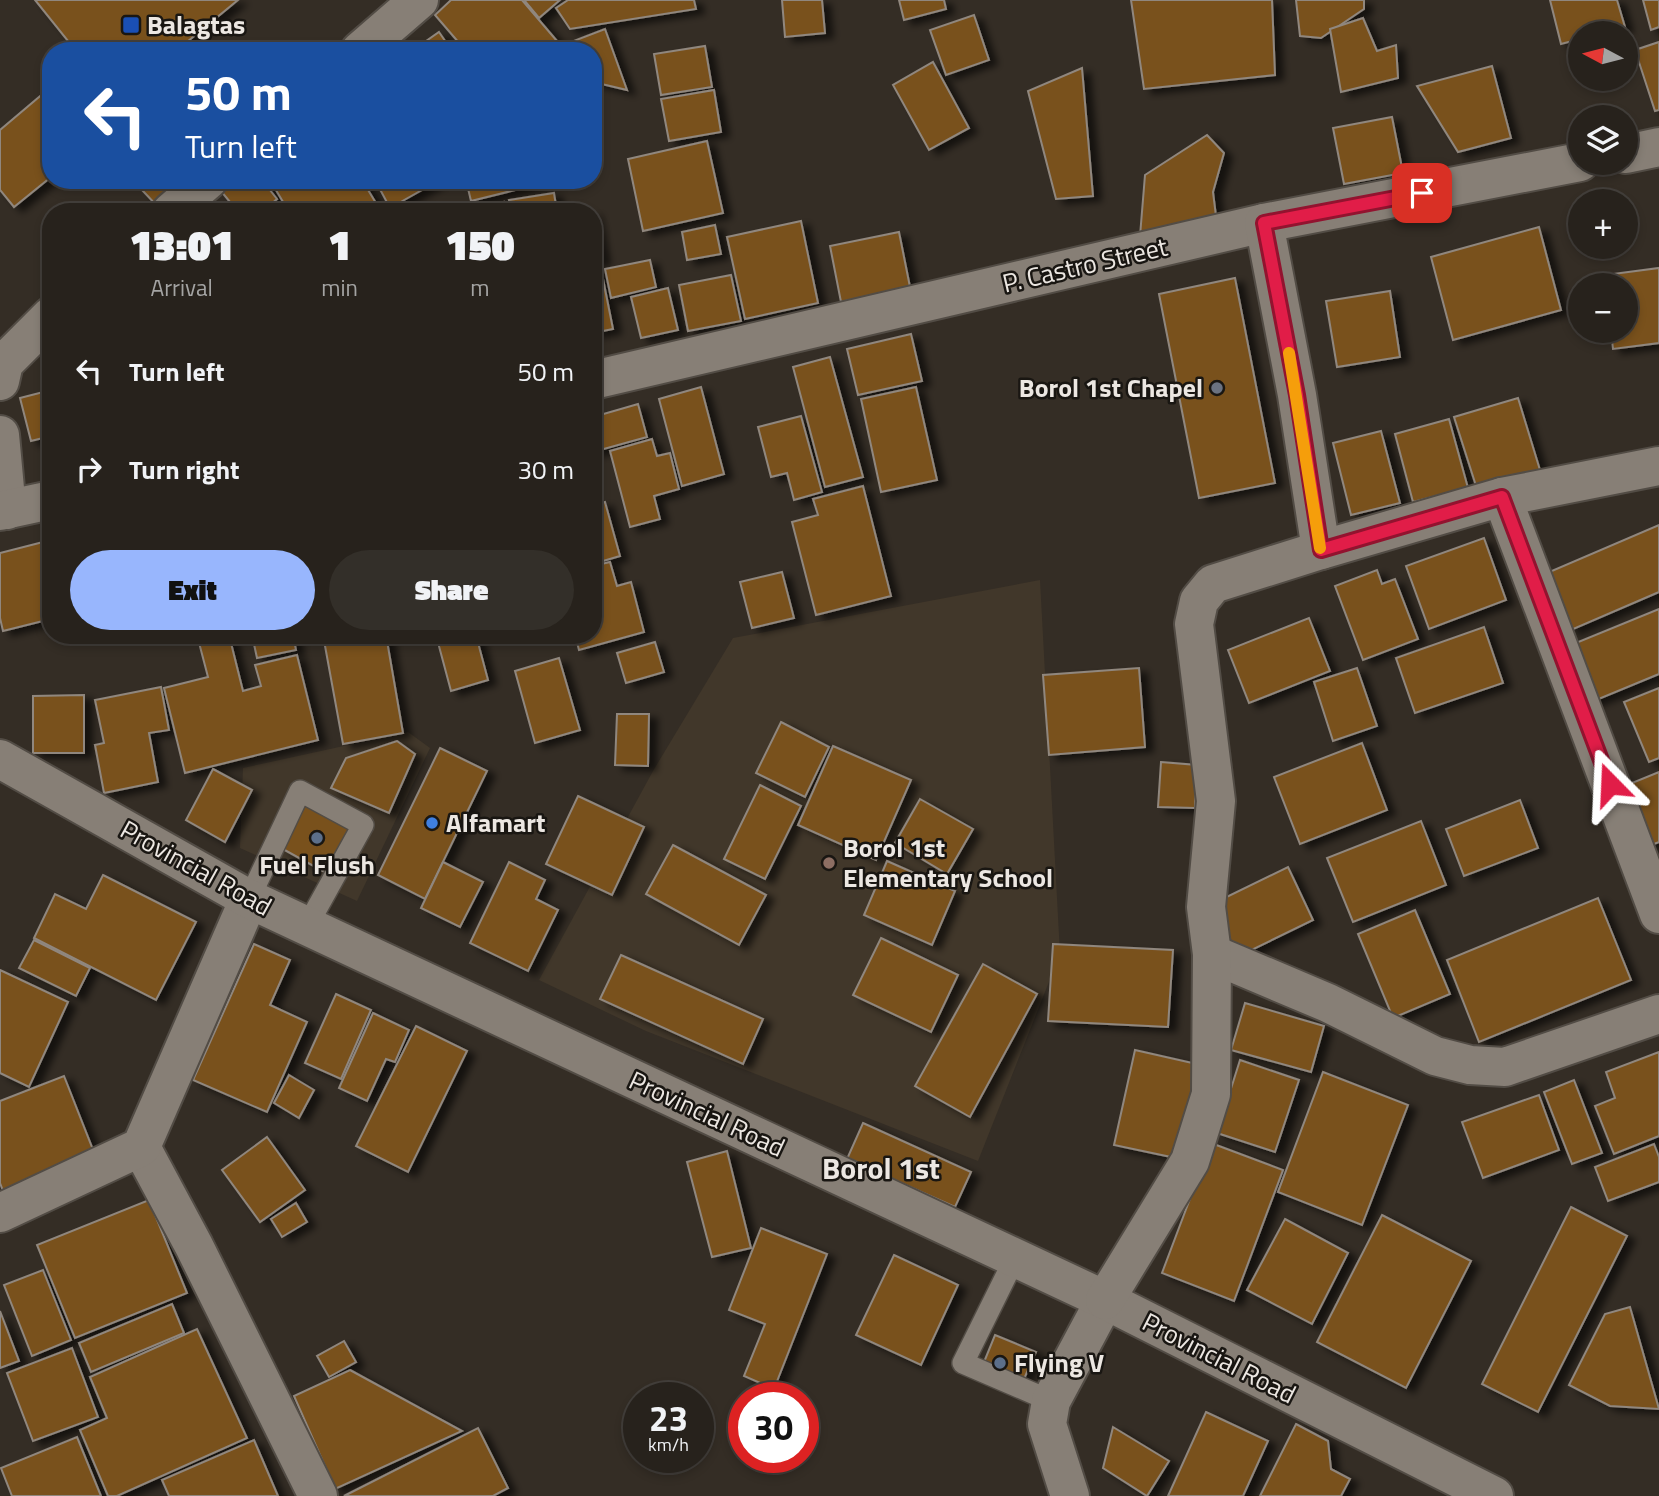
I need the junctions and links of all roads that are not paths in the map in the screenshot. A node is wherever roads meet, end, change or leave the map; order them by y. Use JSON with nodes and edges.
{"nodes":[{"id":1,"x":419,"y":0,"type":"edge"},
{"id":2,"x":370,"y":42,"type":"edge"},
{"id":3,"x":1659,"y":147,"type":"edge"},
{"id":4,"x":1638,"y":151,"type":"edge"},
{"id":5,"x":1568,"y":164,"type":"edge"},
{"id":6,"x":198,"y":189,"type":"edge"},
{"id":7,"x":181,"y":203,"type":"edge"},
{"id":8,"x":1264,"y":223,"type":"junction"},
{"id":9,"x":42,"y":325,"type":"edge"},
{"id":10,"x":602,"y":378,"type":"edge"},
{"id":11,"x":0,"y":381,"type":"edge"},
{"id":12,"x":0,"y":435,"type":"edge"},
{"id":13,"x":1659,"y":466,"type":"edge"},
{"id":14,"x":1502,"y":497,"type":"junction"},
{"id":15,"x":42,"y":502,"type":"edge"},
{"id":16,"x":3,"y":510,"type":"edge"},
{"id":17,"x":1321,"y":550,"type":"junction"},
{"id":18,"x":0,"y":759,"type":"edge"},
{"id":19,"x":248,"y":899,"type":"junction"},
{"id":20,"x":1659,"y":914,"type":"edge"},
{"id":21,"x":307,"y":926,"type":"junction"},
{"id":22,"x":1212,"y":954,"type":"junction"},
{"id":23,"x":1659,"y":1014,"type":"edge"},
{"id":24,"x":141,"y":1147,"type":"junction"},
{"id":25,"x":0,"y":1213,"type":"edge"},
{"id":26,"x":1015,"y":1258,"type":"junction"},
{"id":27,"x":1105,"y":1300,"type":"junction"},
{"id":28,"x":1052,"y":1401,"type":"junction"},
{"id":29,"x":318,"y":1496,"type":"edge"},
{"id":30,"x":1070,"y":1496,"type":"edge"},
{"id":31,"x":1494,"y":1496,"type":"edge"}],
"edges":[{"from":1,"to":2,"type":"main road"},
{"from":3,"to":4,"type":"main road"},
{"from":5,"to":8,"type":"main road","name":"P. Castro Street"},
{"from":6,"to":7,"type":"main road"},
{"from":8,"to":10,"type":"main road","name":"P. Castro Street"},
{"from":8,"to":17,"type":"main road"},
{"from":9,"to":11,"type":"main road"},
{"from":12,"to":16,"type":"main road"},
{"from":13,"to":14,"type":"main road"},
{"from":14,"to":17,"type":"main road"},
{"from":14,"to":20,"type":"main road"},
{"from":15,"to":16,"type":"main road"},
{"from":17,"to":22,"type":"main road"},
{"from":18,"to":19,"type":"main road","name":"Provincial Road"},
{"from":19,"to":21,"type":"main road","name":"Provincial Road"},
{"from":19,"to":21,"type":"lane"},
{"from":19,"to":24,"type":"main road"},
{"from":21,"to":26,"type":"main road","name":"Provincial Road"},
{"from":22,"to":23,"type":"main road"},
{"from":22,"to":27,"type":"main road"},
{"from":24,"to":25,"type":"main road"},
{"from":24,"to":29,"type":"main road"},
{"from":26,"to":27,"type":"main road","name":"Provincial Road"},
{"from":26,"to":28,"type":"lane"},
{"from":27,"to":28,"type":"main road"},
{"from":27,"to":31,"type":"main road","name":"Provincial Road"},
{"from":28,"to":30,"type":"main road"}]}
